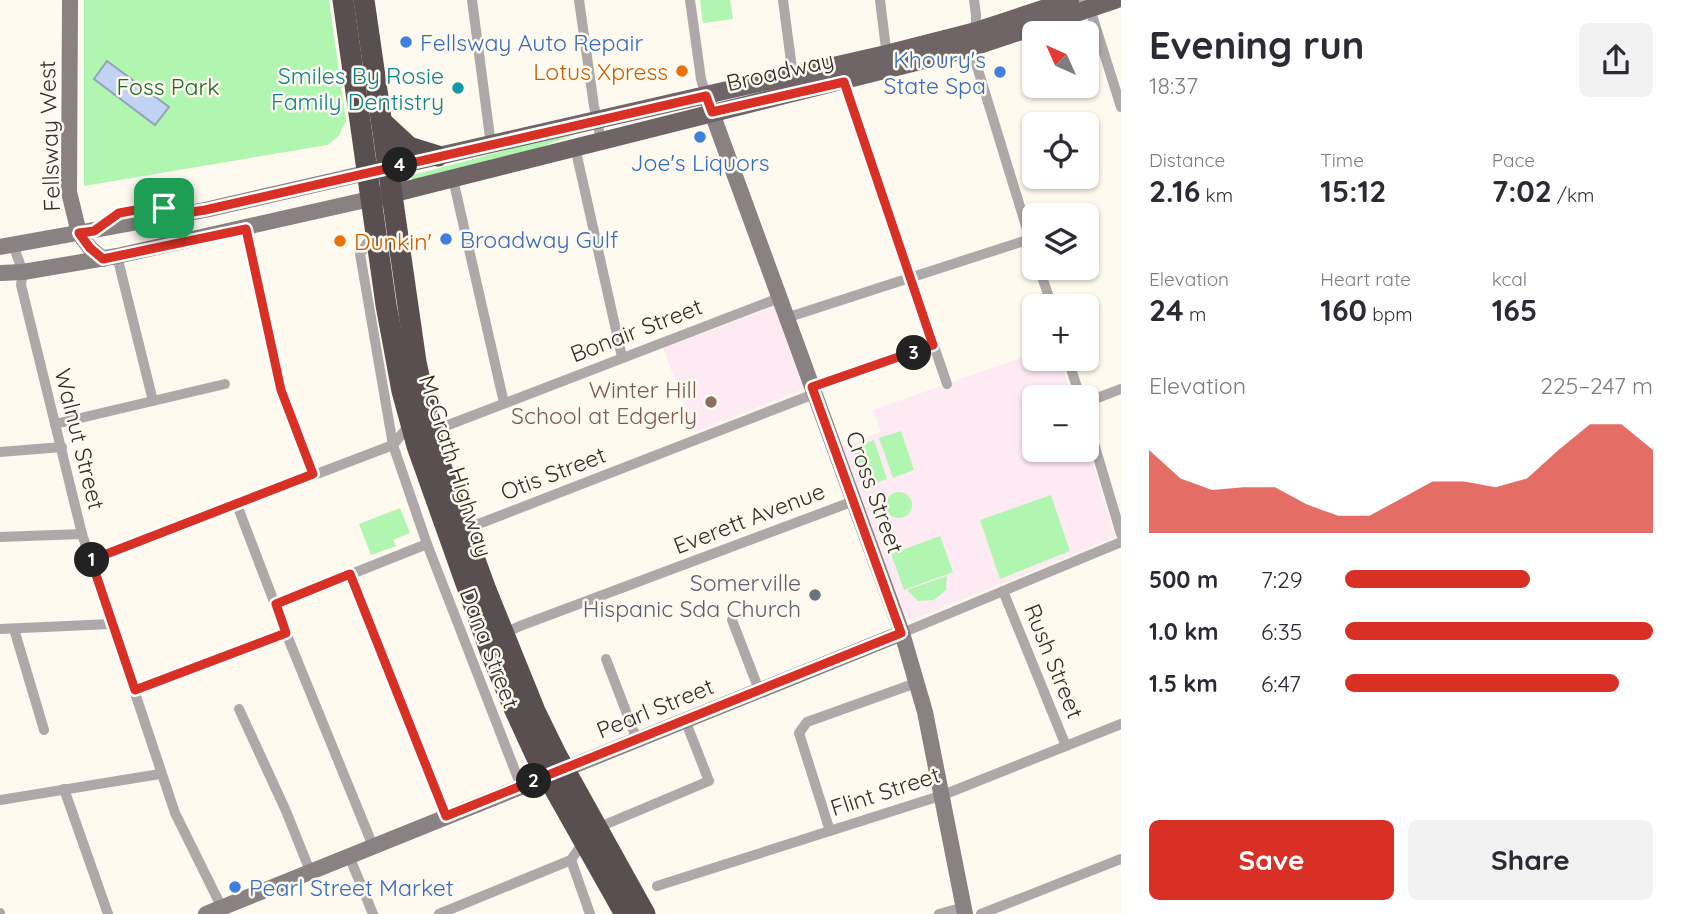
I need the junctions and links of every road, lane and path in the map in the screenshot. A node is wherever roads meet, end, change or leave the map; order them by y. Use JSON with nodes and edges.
{"nodes":[{"id":1,"x":70,"y":0,"type":"edge"},
{"id":2,"x":343,"y":0,"type":"edge"},
{"id":3,"x":365,"y":0,"type":"edge"},
{"id":4,"x":472,"y":0,"type":"edge"},
{"id":5,"x":579,"y":0,"type":"edge"},
{"id":6,"x":690,"y":0,"type":"edge"},
{"id":7,"x":783,"y":0,"type":"edge"},
{"id":8,"x":880,"y":0,"type":"edge"},
{"id":9,"x":974,"y":0,"type":"edge"},
{"id":10,"x":1115,"y":0,"type":"edge"},
{"id":11,"x":1079,"y":4,"type":"edge"},
{"id":12,"x":976,"y":39,"type":"junction"},
{"id":13,"x":887,"y":62,"type":"junction"},
{"id":14,"x":793,"y":76,"type":"junction"},
{"id":15,"x":844,"y":82,"type":"junction"},
{"id":16,"x":709,"y":104,"type":"junction"},
{"id":17,"x":1121,"y":107,"type":"edge"},
{"id":18,"x":597,"y":120,"type":"junction"},
{"id":19,"x":382,"y":121,"type":"junction"},
{"id":20,"x":601,"y":140,"type":"junction"},
{"id":21,"x":491,"y":145,"type":"junction"},
{"id":22,"x":575,"y":147,"type":"junction"},
{"id":23,"x":438,"y":156,"type":"junction"},
{"id":24,"x":389,"y":167,"type":"junction"},
{"id":25,"x":366,"y":173,"type":"junction"},
{"id":26,"x":453,"y":179,"type":"junction"},
{"id":27,"x":393,"y":194,"type":"junction"},
{"id":28,"x":370,"y":199,"type":"junction"},
{"id":29,"x":1022,"y":213,"type":"edge"},
{"id":30,"x":246,"y":229,"type":"junction"},
{"id":31,"x":375,"y":231,"type":"junction"},
{"id":32,"x":86,"y":232,"type":"junction"},
{"id":33,"x":1022,"y":242,"type":"edge"},
{"id":34,"x":6,"y":246,"type":"edge"},
{"id":35,"x":110,"y":257,"type":"junction"},
{"id":36,"x":23,"y":272,"type":"junction"},
{"id":37,"x":0,"y":273,"type":"edge"},
{"id":38,"x":911,"y":278,"type":"junction"},
{"id":39,"x":779,"y":298,"type":"junction"},
{"id":40,"x":786,"y":318,"type":"junction"},
{"id":41,"x":933,"y":345,"type":"junction"},
{"id":42,"x":622,"y":357,"type":"junction"},
{"id":43,"x":225,"y":384,"type":"dead end"},
{"id":44,"x":947,"y":384,"type":"dead end"},
{"id":45,"x":1121,"y":388,"type":"edge"},
{"id":46,"x":813,"y":391,"type":"junction"},
{"id":47,"x":1099,"y":397,"type":"edge"},
{"id":48,"x":153,"y":401,"type":"junction"},
{"id":49,"x":504,"y":403,"type":"junction"},
{"id":50,"x":410,"y":423,"type":"junction"},
{"id":51,"x":55,"y":424,"type":"junction"},
{"id":52,"x":430,"y":432,"type":"junction"},
{"id":53,"x":393,"y":444,"type":"junction"},
{"id":54,"x":62,"y":447,"type":"junction"},
{"id":55,"x":0,"y":452,"type":"edge"},
{"id":56,"x":1099,"y":460,"type":"edge"},
{"id":57,"x":313,"y":474,"type":"junction"},
{"id":58,"x":853,"y":501,"type":"junction"},
{"id":59,"x":237,"y":505,"type":"junction"},
{"id":60,"x":463,"y":530,"type":"junction"},
{"id":61,"x":82,"y":534,"type":"junction"},
{"id":62,"x":1121,"y":534,"type":"edge"},
{"id":63,"x":0,"y":537,"type":"edge"},
{"id":64,"x":1121,"y":542,"type":"edge"},
{"id":65,"x":427,"y":544,"type":"junction"},
{"id":66,"x":91,"y":560,"type":"junction"},
{"id":67,"x":350,"y":574,"type":"junction"},
{"id":68,"x":1003,"y":591,"type":"junction"},
{"id":69,"x":276,"y":604,"type":"junction"},
{"id":70,"x":732,"y":620,"type":"dead end"},
{"id":71,"x":111,"y":624,"type":"junction"},
{"id":72,"x":0,"y":629,"type":"edge"},
{"id":73,"x":14,"y":629,"type":"junction"},
{"id":74,"x":286,"y":633,"type":"junction"},
{"id":75,"x":901,"y":633,"type":"junction"},
{"id":76,"x":503,"y":634,"type":"junction"},
{"id":77,"x":606,"y":659,"type":"dead end"},
{"id":78,"x":916,"y":683,"type":"junction"},
{"id":79,"x":135,"y":690,"type":"junction"},
{"id":80,"x":759,"y":690,"type":"junction"},
{"id":81,"x":239,"y":709,"type":"dead end"},
{"id":82,"x":685,"y":720,"type":"junction"},
{"id":83,"x":1121,"y":724,"type":"edge"},
{"id":84,"x":44,"y":730,"type":"dead end"},
{"id":85,"x":636,"y":740,"type":"junction"},
{"id":86,"x":1066,"y":746,"type":"junction"},
{"id":87,"x":555,"y":772,"type":"junction"},
{"id":88,"x":160,"y":774,"type":"junction"},
{"id":89,"x":521,"y":786,"type":"junction"},
{"id":90,"x":64,"y":789,"type":"junction"},
{"id":91,"x":943,"y":796,"type":"junction"},
{"id":92,"x":0,"y":800,"type":"edge"},
{"id":93,"x":446,"y":816,"type":"junction"},
{"id":94,"x":830,"y":831,"type":"junction"},
{"id":95,"x":590,"y":835,"type":"junction"},
{"id":96,"x":373,"y":846,"type":"junction"},
{"id":97,"x":349,"y":856,"type":"junction"},
{"id":98,"x":571,"y":859,"type":"junction"},
{"id":99,"x":1121,"y":859,"type":"edge"},
{"id":100,"x":310,"y":871,"type":"junction"},
{"id":101,"x":657,"y":886,"type":"dead end"},
{"id":102,"x":965,"y":910,"type":"edge"},
{"id":103,"x":218,"y":912,"type":"edge"},
{"id":104,"x":108,"y":914,"type":"edge"},
{"id":105,"x":373,"y":914,"type":"edge"},
{"id":106,"x":439,"y":914,"type":"edge"},
{"id":107,"x":590,"y":914,"type":"edge"},
{"id":108,"x":625,"y":914,"type":"edge"},
{"id":109,"x":645,"y":914,"type":"edge"},
{"id":110,"x":939,"y":914,"type":"edge"},
{"id":111,"x":981,"y":914,"type":"edge"}],
"edges":[{"from":1,"to":32,"type":"street","name":"Fellsway West"},
{"from":2,"to":25,"type":"highway","name":"McGrath Highway"},
{"from":3,"to":19,"type":"highway","name":"McGrath Highway"},
{"from":4,"to":21,"type":"street"},
{"from":5,"to":18,"type":"street"},
{"from":6,"to":16,"type":"street"},
{"from":7,"to":14,"type":"street"},
{"from":8,"to":13,"type":"street"},
{"from":9,"to":12,"type":"street"},
{"from":10,"to":11,"type":"main road","name":"Broadway"},
{"from":11,"to":12,"type":"main road","name":"Broadway"},
{"from":11,"to":17,"type":"street"},
{"from":12,"to":13,"type":"main road","name":"Broadway"},
{"from":12,"to":29,"type":"street"},
{"from":13,"to":14,"type":"main road","name":"Broadway"},
{"from":13,"to":15,"type":"main road","name":"Broadway"},
{"from":14,"to":16,"type":"main road","name":"Broadway"},
{"from":15,"to":16,"type":"main road","name":"Broadway"},
{"from":15,"to":38,"type":"street"},
{"from":16,"to":18,"type":"main road","name":"Broadway"},
{"from":16,"to":20,"type":"main road","name":"Broadway"},
{"from":16,"to":39,"type":"street","name":"Cross Street"},
{"from":18,"to":20,"type":"street"},
{"from":18,"to":21,"type":"main road","name":"Broadway"},
{"from":19,"to":23,"type":"highway"},
{"from":19,"to":24,"type":"highway","name":"McGrath Highway"},
{"from":20,"to":22,"type":"main road","name":"Broadway"},
{"from":21,"to":23,"type":"main road","name":"Broadway"},
{"from":22,"to":26,"type":"main road","name":"Broadway"},
{"from":22,"to":42,"type":"street"},
{"from":23,"to":24,"type":"main road","name":"Broadway"},
{"from":24,"to":25,"type":"main road","name":"Broadway"},
{"from":24,"to":27,"type":"highway","name":"McGrath Highway"},
{"from":25,"to":28,"type":"highway","name":"McGrath Highway"},
{"from":25,"to":32,"type":"street","name":"Broadway"},
{"from":26,"to":27,"type":"main road","name":"Broadway"},
{"from":26,"to":49,"type":"street"},
{"from":27,"to":28,"type":"main road","name":"Broadway"},
{"from":27,"to":52,"type":"highway","name":"McGrath Highway"},
{"from":28,"to":30,"type":"street","name":"Broadway"},
{"from":28,"to":31,"type":"highway","name":"McGrath Highway"},
{"from":30,"to":35,"type":"street","name":"Broadway"},
{"from":30,"to":57,"type":"street"},
{"from":31,"to":50,"type":"highway","name":"McGrath Highway"},
{"from":31,"to":53,"type":"street","name":"Dana Street"},
{"from":32,"to":34,"type":"street","name":"Broadway"},
{"from":32,"to":35,"type":"street","name":"Fellsway West"},
{"from":33,"to":38,"type":"street"},
{"from":34,"to":36,"type":"street","name":"Walnut Street"},
{"from":35,"to":36,"type":"street","name":"Broadway"},
{"from":35,"to":48,"type":"street"},
{"from":36,"to":37,"type":"street","name":"Broadway"},
{"from":36,"to":51,"type":"street","name":"Walnut Street"},
{"from":38,"to":40,"type":"street"},
{"from":38,"to":41,"type":"street"},
{"from":39,"to":40,"type":"street","name":"Cross Street"},
{"from":39,"to":42,"type":"street","name":"Bonair Street"},
{"from":40,"to":46,"type":"street","name":"Cross Street"},
{"from":41,"to":44,"type":"street"},
{"from":41,"to":46,"type":"street","name":"Otis Street"},
{"from":42,"to":49,"type":"street","name":"Bonair Street"},
{"from":43,"to":48,"type":"street"},
{"from":45,"to":47,"type":"street"},
{"from":46,"to":58,"type":"street","name":"Cross Street"},
{"from":46,"to":60,"type":"street","name":"Otis Street"},
{"from":48,"to":51,"type":"street"},
{"from":49,"to":52,"type":"street","name":"Bonair Street"},
{"from":50,"to":53,"type":"street"},
{"from":50,"to":87,"type":"highway","name":"McGrath Highway"},
{"from":51,"to":54,"type":"street","name":"Walnut Street"},
{"from":52,"to":60,"type":"highway","name":"McGrath Highway"},
{"from":53,"to":57,"type":"street"},
{"from":53,"to":65,"type":"street","name":"Dana Street"},
{"from":54,"to":55,"type":"street"},
{"from":54,"to":61,"type":"street","name":"Walnut Street"},
{"from":56,"to":62,"type":"street"},
{"from":57,"to":59,"type":"street"},
{"from":58,"to":75,"type":"street","name":"Cross Street"},
{"from":58,"to":76,"type":"street","name":"Everett Avenue"},
{"from":59,"to":66,"type":"street"},
{"from":59,"to":69,"type":"street"},
{"from":60,"to":76,"type":"highway","name":"McGrath Highway"},
{"from":61,"to":63,"type":"street"},
{"from":61,"to":66,"type":"street","name":"Walnut Street"},
{"from":64,"to":68,"type":"street","name":"Pearl Street"},
{"from":65,"to":67,"type":"street"},
{"from":65,"to":89,"type":"street","name":"Dana Street"},
{"from":66,"to":71,"type":"street","name":"Walnut Street"},
{"from":67,"to":69,"type":"street"},
{"from":67,"to":93,"type":"street"},
{"from":68,"to":75,"type":"street","name":"Pearl Street"},
{"from":68,"to":86,"type":"street","name":"Rush Street"},
{"from":69,"to":74,"type":"street"},
{"from":70,"to":80,"type":"street"},
{"from":71,"to":73,"type":"street"},
{"from":71,"to":79,"type":"street","name":"Walnut Street"},
{"from":72,"to":73,"type":"street"},
{"from":73,"to":84,"type":"street"},
{"from":74,"to":79,"type":"street"},
{"from":74,"to":96,"type":"street"},
{"from":75,"to":78,"type":"street","name":"Cross Street"},
{"from":75,"to":80,"type":"street","name":"Pearl Street"},
{"from":76,"to":87,"type":"highway","name":"McGrath Highway"},
{"from":77,"to":85,"type":"street"},
{"from":78,"to":91,"type":"street","name":"Cross Street"},
{"from":78,"to":94,"type":"street"},
{"from":79,"to":88,"type":"street","name":"Walnut Street"},
{"from":80,"to":82,"type":"street","name":"Pearl Street"},
{"from":81,"to":100,"type":"street"},
{"from":82,"to":85,"type":"street","name":"Pearl Street"},
{"from":82,"to":95,"type":"street"},
{"from":83,"to":86,"type":"street","name":"Flint Street"},
{"from":85,"to":87,"type":"street","name":"Pearl Street"},
{"from":86,"to":91,"type":"street","name":"Flint Street"},
{"from":87,"to":89,"type":"street","name":"Pearl Street"},
{"from":87,"to":95,"type":"highway","name":"McGrath Highway"},
{"from":88,"to":90,"type":"street"},
{"from":88,"to":103,"type":"street","name":"Walnut Street"},
{"from":89,"to":93,"type":"street","name":"Pearl Street"},
{"from":90,"to":92,"type":"street"},
{"from":90,"to":104,"type":"street"},
{"from":91,"to":94,"type":"street","name":"Flint Street"},
{"from":91,"to":102,"type":"street","name":"Cross Street"},
{"from":93,"to":96,"type":"street","name":"Pearl Street"},
{"from":94,"to":101,"type":"street","name":"Flint Street"},
{"from":95,"to":98,"type":"street"},
{"from":95,"to":108,"type":"highway","name":"McGrath Highway"},
{"from":95,"to":109,"type":"highway","name":"McGrath Highway"},
{"from":96,"to":97,"type":"street","name":"Pearl Street"},
{"from":97,"to":100,"type":"street","name":"Pearl Street"},
{"from":97,"to":105,"type":"street"},
{"from":98,"to":106,"type":"street"},
{"from":98,"to":107,"type":"street"},
{"from":99,"to":111,"type":"street"},
{"from":100,"to":103,"type":"street","name":"Pearl Street"},
{"from":102,"to":110,"type":"street"}]}
